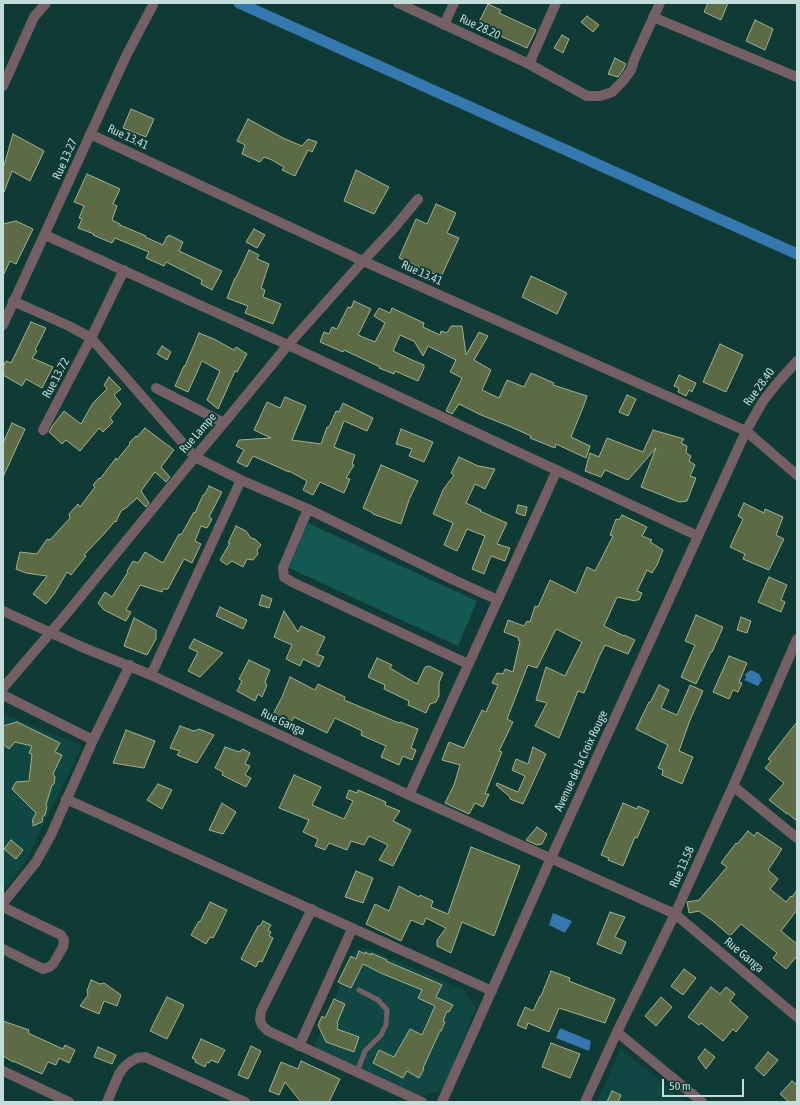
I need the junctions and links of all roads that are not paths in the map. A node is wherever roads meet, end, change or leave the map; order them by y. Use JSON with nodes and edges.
{"nodes":[{"id":1,"x":46,"y":3,"type":"edge"},
{"id":2,"x":398,"y":3,"type":"edge"},
{"id":3,"x":454,"y":3,"type":"edge"},
{"id":4,"x":556,"y":3,"type":"edge"},
{"id":5,"x":660,"y":3,"type":"edge"},
{"id":6,"x":152,"y":5,"type":"dead end"},
{"id":7,"x":653,"y":17,"type":"junction"},
{"id":8,"x":444,"y":25,"type":"junction"},
{"id":9,"x":529,"y":64,"type":"junction"},
{"id":10,"x":797,"y":77,"type":"edge"},
{"id":11,"x":3,"y":86,"type":"edge"},
{"id":12,"x":90,"y":134,"type":"junction"},
{"id":13,"x":418,"y":199,"type":"dead end"},
{"id":14,"x":45,"y":235,"type":"junction"},
{"id":15,"x":363,"y":261,"type":"junction"},
{"id":16,"x":124,"y":270,"type":"junction"},
{"id":17,"x":13,"y":301,"type":"junction"},
{"id":18,"x":3,"y":325,"type":"edge"},
{"id":19,"x":91,"y":338,"type":"junction"},
{"id":20,"x":288,"y":345,"type":"junction"},
{"id":21,"x":797,"y":361,"type":"edge"},
{"id":22,"x":156,"y":388,"type":"dead end"},
{"id":23,"x":224,"y":423,"type":"junction"},
{"id":24,"x":43,"y":430,"type":"dead end"},
{"id":25,"x":746,"y":431,"type":"junction"},
{"id":26,"x":195,"y":457,"type":"junction"},
{"id":27,"x":557,"y":470,"type":"junction"},
{"id":28,"x":797,"y":475,"type":"edge"},
{"id":29,"x":241,"y":480,"type":"junction"},
{"id":30,"x":308,"y":509,"type":"junction"},
{"id":31,"x":698,"y":536,"type":"junction"},
{"id":32,"x":498,"y":600,"type":"junction"},
{"id":33,"x":3,"y":611,"type":"edge"},
{"id":34,"x":50,"y":632,"type":"junction"},
{"id":35,"x":797,"y":640,"type":"edge"},
{"id":36,"x":794,"y":659,"type":"edge"},
{"id":37,"x":468,"y":664,"type":"junction"},
{"id":38,"x":130,"y":666,"type":"junction"},
{"id":39,"x":151,"y":675,"type":"junction"},
{"id":40,"x":3,"y":688,"type":"edge"},
{"id":41,"x":3,"y":695,"type":"edge"},
{"id":42,"x":93,"y":740,"type":"junction"},
{"id":43,"x":733,"y":786,"type":"junction"},
{"id":44,"x":409,"y":795,"type":"junction"},
{"id":45,"x":66,"y":798,"type":"junction"},
{"id":46,"x":797,"y":838,"type":"edge"},
{"id":47,"x":551,"y":858,"type":"junction"},
{"id":48,"x":3,"y":903,"type":"edge"},
{"id":49,"x":3,"y":907,"type":"edge"},
{"id":50,"x":312,"y":910,"type":"junction"},
{"id":51,"x":675,"y":914,"type":"junction"},
{"id":52,"x":352,"y":929,"type":"junction"},
{"id":53,"x":3,"y":949,"type":"edge"},
{"id":54,"x":359,"y":990,"type":"dead end"},
{"id":55,"x":492,"y":991,"type":"junction"},
{"id":56,"x":797,"y":1017,"type":"edge"},
{"id":57,"x":617,"y":1032,"type":"junction"},
{"id":58,"x":299,"y":1046,"type":"junction"},
{"id":59,"x":3,"y":1071,"type":"edge"},
{"id":60,"x":357,"y":1072,"type":"junction"},
{"id":61,"x":69,"y":1102,"type":"edge"},
{"id":62,"x":107,"y":1102,"type":"edge"},
{"id":63,"x":245,"y":1102,"type":"edge"},
{"id":64,"x":422,"y":1102,"type":"edge"},
{"id":65,"x":442,"y":1102,"type":"edge"},
{"id":66,"x":585,"y":1102,"type":"edge"},
{"id":67,"x":702,"y":1102,"type":"edge"}],
"edges":[{"from":1,"to":11,"type":"street"},
{"from":2,"to":8,"type":"street","name":"Rue 28.20"},
{"from":3,"to":8,"type":"street"},
{"from":4,"to":9,"type":"street"},
{"from":5,"to":7,"type":"street"},
{"from":6,"to":12,"type":"street","name":"Rue 13.27"},
{"from":7,"to":9,"type":"street","name":"Rue 28.20"},
{"from":7,"to":10,"type":"street"},
{"from":8,"to":9,"type":"street","name":"Rue 28.20"},
{"from":12,"to":14,"type":"street","name":"Rue 13.27"},
{"from":12,"to":15,"type":"street","name":"Rue 13.41"},
{"from":13,"to":15,"type":"street","name":"Rue Lampe"},
{"from":14,"to":16,"type":"street"},
{"from":14,"to":17,"type":"street","name":"Rue 13.27"},
{"from":15,"to":20,"type":"street","name":"Rue Lampe"},
{"from":15,"to":25,"type":"street","name":"Rue 13.41"},
{"from":16,"to":19,"type":"street","name":"Rue 13.72"},
{"from":16,"to":20,"type":"street"},
{"from":17,"to":18,"type":"street","name":"Rue 13.27"},
{"from":17,"to":19,"type":"street"},
{"from":19,"to":24,"type":"street","name":"Rue 13.72"},
{"from":19,"to":26,"type":"street"},
{"from":20,"to":23,"type":"street","name":"Rue Lampe"},
{"from":20,"to":27,"type":"street"},
{"from":21,"to":25,"type":"street","name":"Rue 28.40"},
{"from":22,"to":23,"type":"street"},
{"from":23,"to":26,"type":"street","name":"Rue Lampe"},
{"from":25,"to":28,"type":"street","name":"Rue 13.41"},
{"from":25,"to":31,"type":"street","name":"Avenue de la Croix Rouge"},
{"from":26,"to":29,"type":"street"},
{"from":26,"to":34,"type":"street","name":"Rue Lampe"},
{"from":27,"to":31,"type":"street"},
{"from":27,"to":32,"type":"street"},
{"from":29,"to":30,"type":"street"},
{"from":29,"to":39,"type":"street"},
{"from":30,"to":32,"type":"street"},
{"from":30,"to":37,"type":"street"},
{"from":31,"to":47,"type":"street","name":"Avenue de la Croix Rouge"},
{"from":32,"to":37,"type":"street"},
{"from":33,"to":34,"type":"street","name":"Rue Ganga"},
{"from":34,"to":38,"type":"street","name":"Rue Ganga"},
{"from":34,"to":40,"type":"street","name":"Rue Lampe"},
{"from":35,"to":36,"type":"street","name":"Rue 13.58"},
{"from":36,"to":43,"type":"street","name":"Rue 13.58"},
{"from":37,"to":44,"type":"street"},
{"from":38,"to":39,"type":"street","name":"Rue Ganga"},
{"from":38,"to":42,"type":"street"},
{"from":39,"to":44,"type":"street","name":"Rue Ganga"},
{"from":41,"to":42,"type":"street"},
{"from":42,"to":45,"type":"street"},
{"from":43,"to":46,"type":"street"},
{"from":43,"to":51,"type":"street","name":"Rue 13.58"},
{"from":44,"to":47,"type":"street","name":"Rue Ganga"},
{"from":45,"to":48,"type":"street"},
{"from":45,"to":50,"type":"street"},
{"from":47,"to":51,"type":"street","name":"Rue Ganga"},
{"from":47,"to":55,"type":"street","name":"Avenue de la Croix Rouge"},
{"from":49,"to":53,"type":"street"},
{"from":50,"to":52,"type":"street"},
{"from":50,"to":58,"type":"street"},
{"from":51,"to":56,"type":"street","name":"Rue Ganga"},
{"from":51,"to":57,"type":"street","name":"Rue 13.58"},
{"from":52,"to":55,"type":"street"},
{"from":52,"to":58,"type":"street"},
{"from":54,"to":60,"type":"lane"},
{"from":55,"to":65,"type":"street","name":"Avenue de la Croix Rouge"},
{"from":57,"to":66,"type":"street","name":"Rue 13.58"},
{"from":57,"to":67,"type":"street"},
{"from":58,"to":60,"type":"street"},
{"from":59,"to":61,"type":"street"},
{"from":60,"to":64,"type":"street"},
{"from":62,"to":63,"type":"street"}]}
